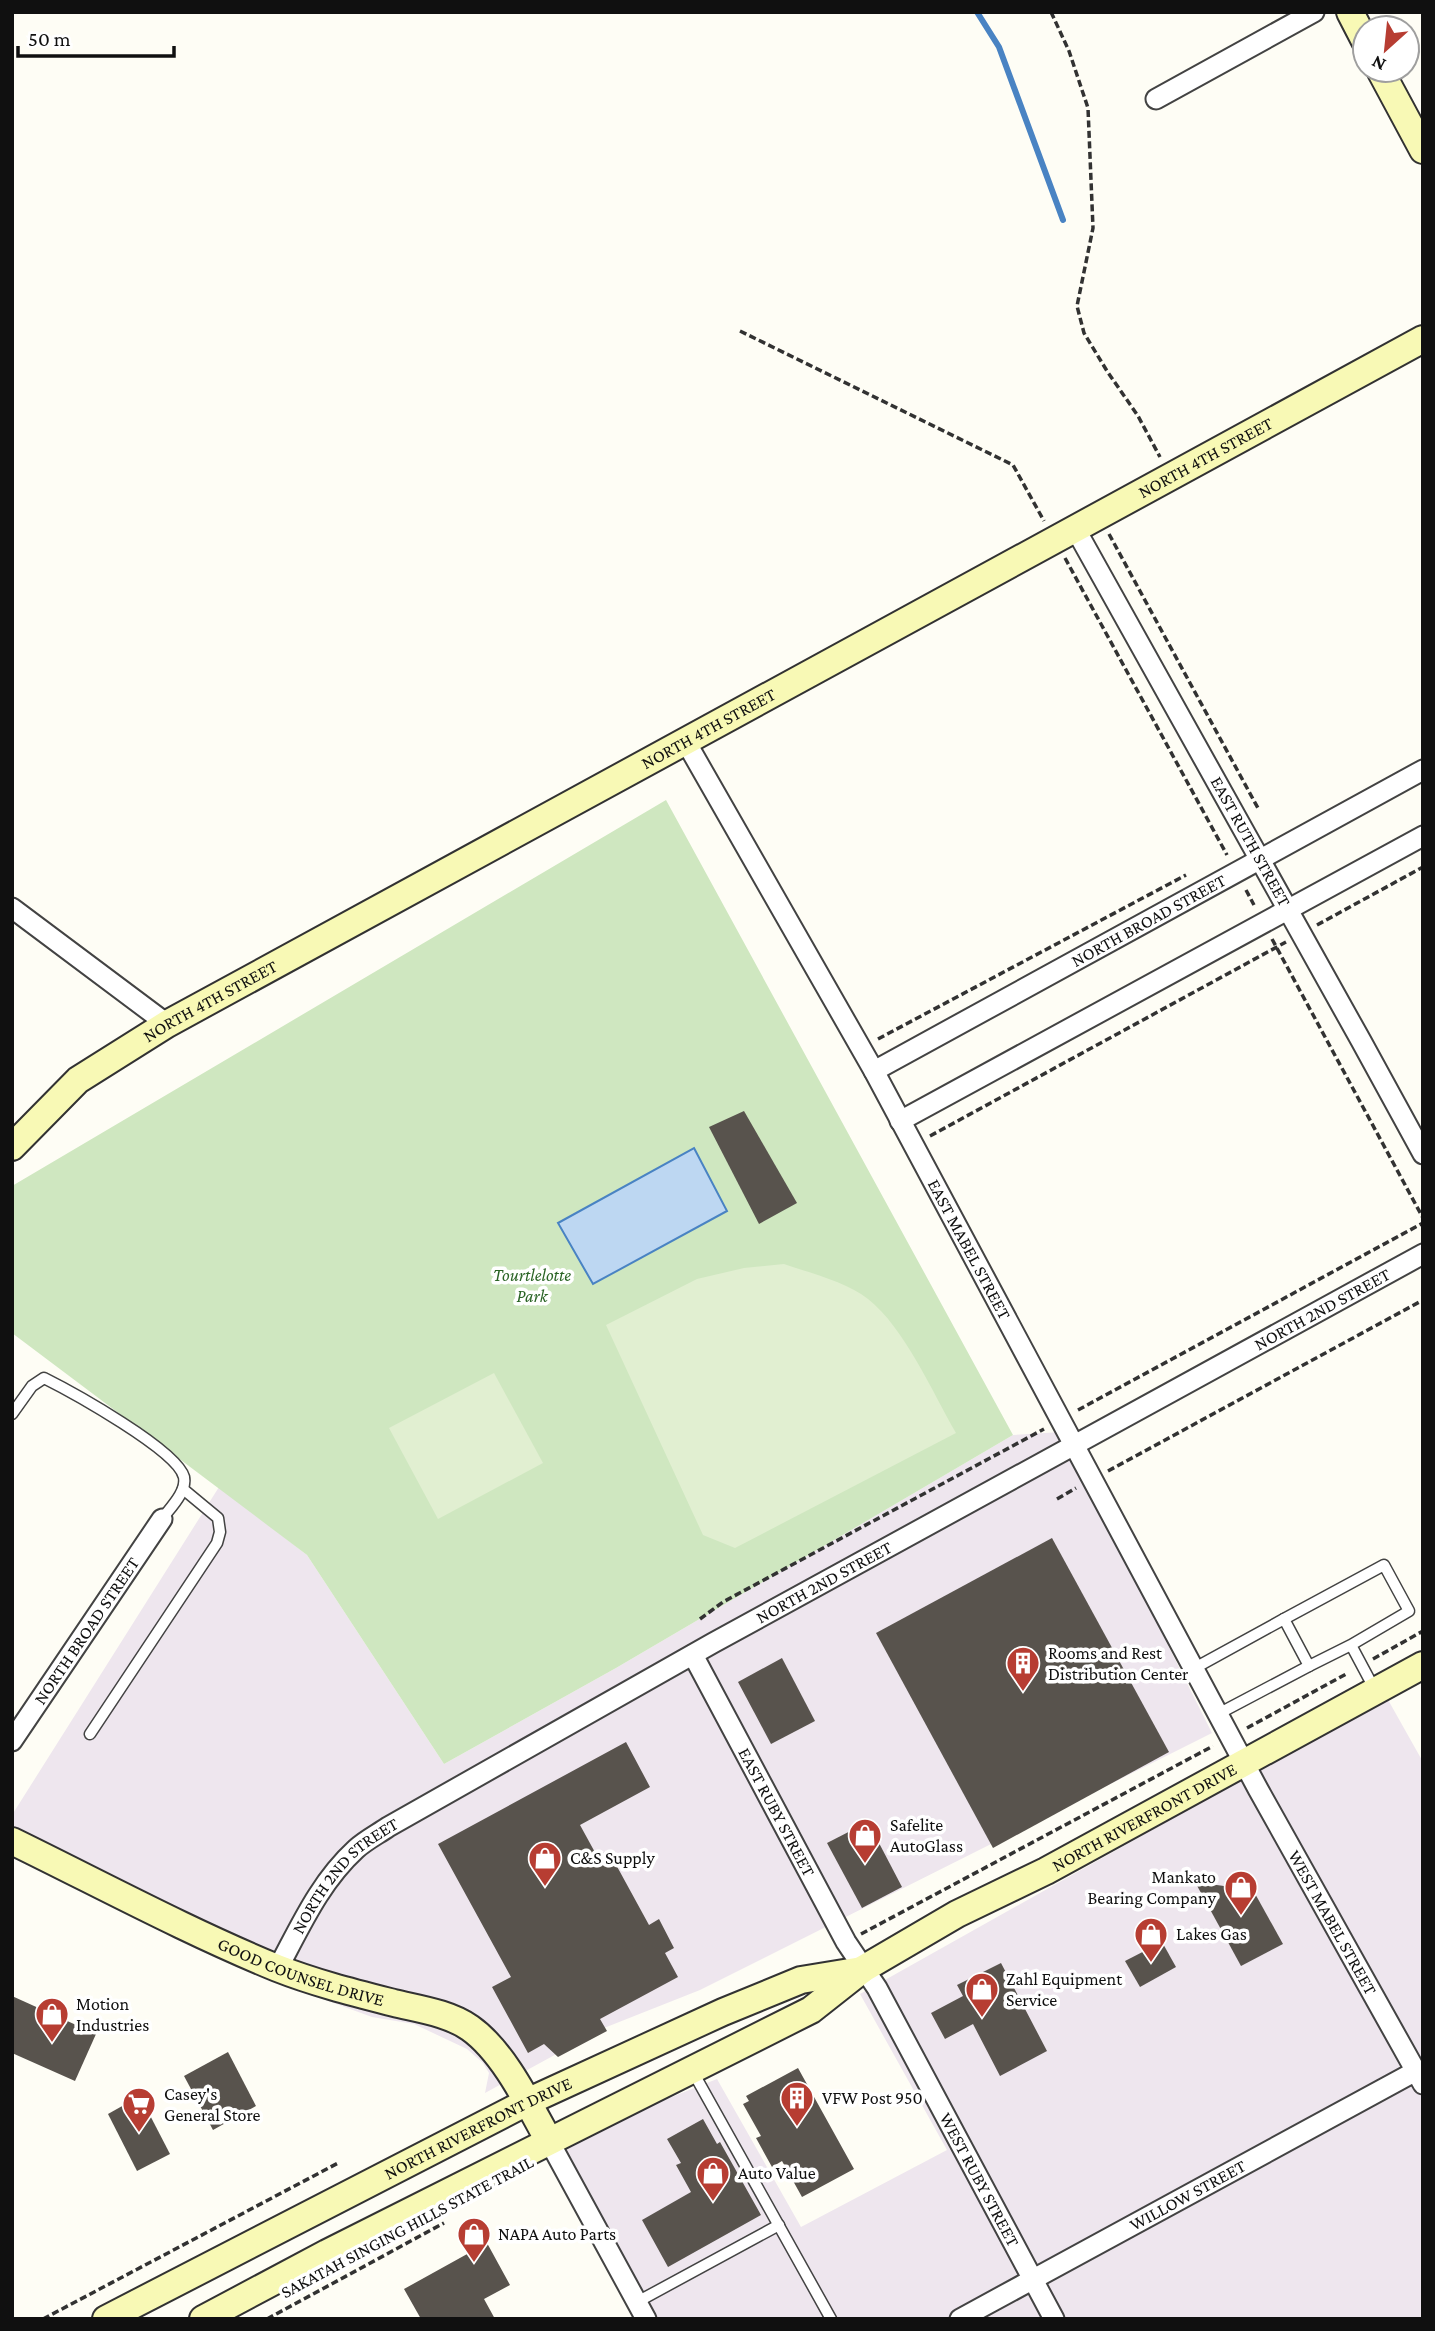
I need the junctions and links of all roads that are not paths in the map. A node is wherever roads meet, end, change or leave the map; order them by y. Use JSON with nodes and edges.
{"nodes":[{"id":1,"x":1314,"y":12,"type":"edge"},
{"id":2,"x":1388,"y":84,"type":"edge"},
{"id":3,"x":1156,"y":99,"type":"dead end"},
{"id":4,"x":1423,"y":150,"type":"edge"},
{"id":5,"x":1423,"y":339,"type":"edge"},
{"id":6,"x":1076,"y":530,"type":"junction"},
{"id":7,"x":686,"y":742,"type":"junction"},
{"id":8,"x":1423,"y":769,"type":"edge"},
{"id":9,"x":1423,"y":836,"type":"edge"},
{"id":10,"x":1258,"y":859,"type":"junction"},
{"id":11,"x":12,"y":908,"type":"edge"},
{"id":12,"x":1288,"y":909,"type":"junction"},
{"id":13,"x":167,"y":1024,"type":"junction"},
{"id":14,"x":874,"y":1072,"type":"junction"},
{"id":15,"x":900,"y":1121,"type":"junction"},
{"id":16,"x":12,"y":1147,"type":"edge"},
{"id":17,"x":1423,"y":1154,"type":"edge"},
{"id":18,"x":1423,"y":1254,"type":"edge"},
{"id":19,"x":12,"y":1414,"type":"edge"},
{"id":20,"x":1076,"y":1445,"type":"junction"},
{"id":21,"x":183,"y":1489,"type":"junction"},
{"id":22,"x":162,"y":1519,"type":"joint"},
{"id":23,"x":1284,"y":1619,"type":"junction"},
{"id":24,"x":1351,"y":1645,"type":"junction"},
{"id":25,"x":693,"y":1655,"type":"junction"},
{"id":26,"x":1423,"y":1664,"type":"edge"},
{"id":27,"x":1309,"y":1666,"type":"junction"},
{"id":28,"x":1194,"y":1669,"type":"junction"},
{"id":29,"x":1376,"y":1690,"type":"junction"},
{"id":30,"x":1218,"y":1714,"type":"junction"},
{"id":31,"x":90,"y":1734,"type":"dead end"},
{"id":32,"x":12,"y":1741,"type":"edge"},
{"id":33,"x":1244,"y":1761,"type":"junction"},
{"id":34,"x":12,"y":1841,"type":"edge"},
{"id":35,"x":278,"y":1968,"type":"junction"},
{"id":36,"x":863,"y":1969,"type":"junction"},
{"id":37,"x":691,"y":2069,"type":"junction"},
{"id":38,"x":1421,"y":2080,"type":"edge"},
{"id":39,"x":527,"y":2102,"type":"junction"},
{"id":40,"x":549,"y":2141,"type":"junction"},
{"id":41,"x":779,"y":2225,"type":"junction"},
{"id":42,"x":1032,"y":2279,"type":"junction"},
{"id":43,"x":642,"y":2310,"type":"edge"},
{"id":44,"x":106,"y":2319,"type":"edge"},
{"id":45,"x":203,"y":2319,"type":"edge"},
{"id":46,"x":831,"y":2319,"type":"edge"},
{"id":47,"x":960,"y":2319,"type":"edge"},
{"id":48,"x":1054,"y":2319,"type":"edge"}],
"edges":[{"from":1,"to":3,"type":"street"},
{"from":2,"to":4,"type":"street"},
{"from":5,"to":6,"type":"street","name":"NORTH 4TH STREET"},
{"from":6,"to":7,"type":"street","name":"NORTH 4TH STREET"},
{"from":6,"to":10,"type":"street","name":"EAST RUTH STREET"},
{"from":7,"to":13,"type":"street","name":"NORTH 4TH STREET"},
{"from":7,"to":14,"type":"street","name":"EAST MABEL STREET"},
{"from":8,"to":10,"type":"street","name":"NORTH BROAD STREET"},
{"from":9,"to":12,"type":"street"},
{"from":10,"to":12,"type":"street","name":"EAST RUTH STREET"},
{"from":10,"to":14,"type":"street","name":"NORTH BROAD STREET"},
{"from":11,"to":13,"type":"street"},
{"from":12,"to":15,"type":"street"},
{"from":12,"to":17,"type":"street","name":"EAST RUTH STREET"},
{"from":13,"to":16,"type":"street","name":"NORTH 4TH STREET"},
{"from":14,"to":15,"type":"street","name":"EAST MABEL STREET"},
{"from":15,"to":20,"type":"street","name":"EAST MABEL STREET"},
{"from":18,"to":20,"type":"street","name":"NORTH 2ND STREET"},
{"from":19,"to":21,"type":"lane"},
{"from":20,"to":25,"type":"street","name":"NORTH 2ND STREET"},
{"from":20,"to":28,"type":"street","name":"EAST MABEL STREET"},
{"from":21,"to":22,"type":"lane"},
{"from":21,"to":31,"type":"lane"},
{"from":22,"to":32,"type":"street","name":"NORTH BROAD STREET"},
{"from":23,"to":24,"type":"lane"},
{"from":23,"to":27,"type":"lane"},
{"from":23,"to":28,"type":"lane"},
{"from":24,"to":27,"type":"lane"},
{"from":24,"to":29,"type":"lane"},
{"from":25,"to":35,"type":"street","name":"NORTH 2ND STREET"},
{"from":25,"to":36,"type":"street","name":"EAST RUBY STREET"},
{"from":26,"to":29,"type":"street","name":"NORTH RIVERFRONT DRIVE"},
{"from":27,"to":30,"type":"lane"},
{"from":28,"to":30,"type":"street","name":"EAST MABEL STREET"},
{"from":29,"to":33,"type":"street","name":"NORTH RIVERFRONT DRIVE"},
{"from":30,"to":33,"type":"street","name":"EAST MABEL STREET"},
{"from":33,"to":36,"type":"street","name":"NORTH RIVERFRONT DRIVE"},
{"from":33,"to":38,"type":"street","name":"WEST MABEL STREET"},
{"from":34,"to":35,"type":"street","name":"GOOD COUNSEL DRIVE"},
{"from":35,"to":39,"type":"street","name":"GOOD COUNSEL DRIVE"},
{"from":36,"to":37,"type":"street","name":"NORTH RIVERFRONT DRIVE"},
{"from":36,"to":39,"type":"street","name":"NORTH RIVERFRONT DRIVE"},
{"from":36,"to":42,"type":"street","name":"WEST RUBY STREET"},
{"from":37,"to":40,"type":"street","name":"NORTH RIVERFRONT DRIVE"},
{"from":37,"to":41,"type":"lane"},
{"from":38,"to":42,"type":"street","name":"WILLOW STREET"},
{"from":39,"to":40,"type":"street","name":"GOOD COUNSEL DRIVE"},
{"from":39,"to":44,"type":"street","name":"NORTH RIVERFRONT DRIVE"},
{"from":40,"to":43,"type":"street"},
{"from":40,"to":45,"type":"street","name":"NORTH RIVERFRONT DRIVE"},
{"from":41,"to":43,"type":"lane"},
{"from":41,"to":46,"type":"lane"},
{"from":42,"to":47,"type":"street","name":"WILLOW STREET"},
{"from":42,"to":48,"type":"street","name":"WEST RUBY STREET"}]}
